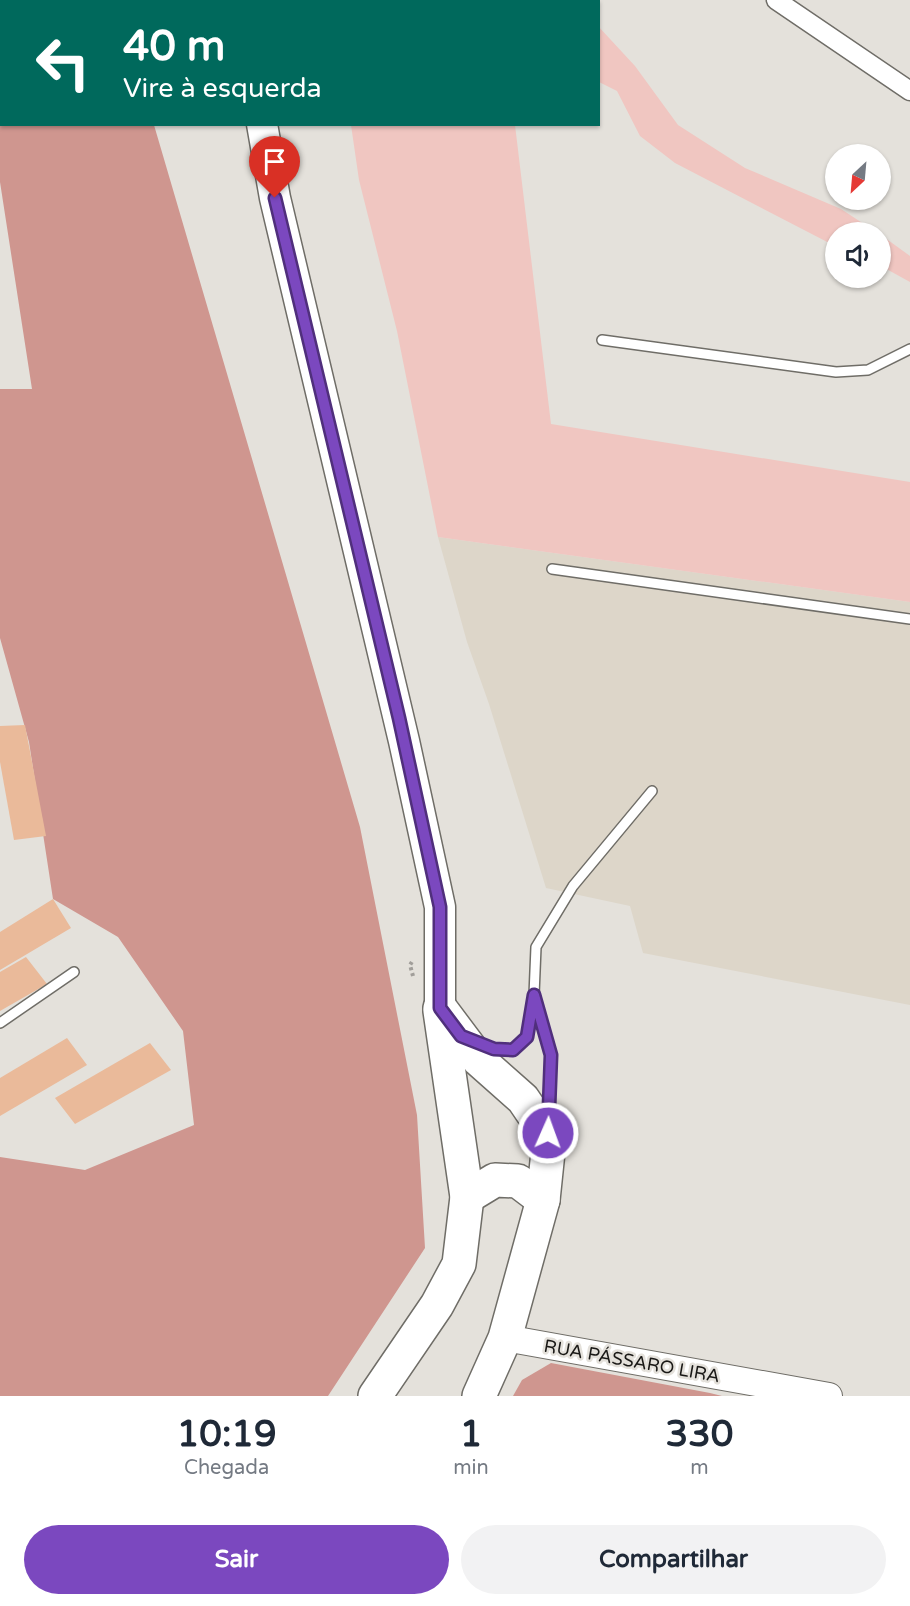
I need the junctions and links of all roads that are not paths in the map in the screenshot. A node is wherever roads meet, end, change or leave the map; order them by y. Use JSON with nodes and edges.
{"nodes":[{"id":1,"x":776,"y":0,"type":"edge"},
{"id":2,"x":910,"y":91,"type":"edge"},
{"id":3,"x":262,"y":126,"type":"edge"},
{"id":4,"x":602,"y":340,"type":"dead end"},
{"id":5,"x":910,"y":349,"type":"edge"},
{"id":6,"x":552,"y":569,"type":"dead end"},
{"id":7,"x":910,"y":619,"type":"edge"},
{"id":8,"x":651,"y":791,"type":"dead end"},
{"id":9,"x":74,"y":972,"type":"dead end"},
{"id":10,"x":534,"y":995,"type":"junction"},
{"id":11,"x":440,"y":1008,"type":"junction"},
{"id":12,"x":0,"y":1023,"type":"edge"},
{"id":13,"x":461,"y":1036,"type":"junction"},
{"id":14,"x":548,"y":1152,"type":"junction"},
{"id":15,"x":467,"y":1197,"type":"junction"},
{"id":16,"x":543,"y":1200,"type":"junction"},
{"id":17,"x":505,"y":1338,"type":"junction"},
{"id":18,"x":375,"y":1396,"type":"edge"},
{"id":19,"x":479,"y":1396,"type":"edge"},
{"id":20,"x":829,"y":1396,"type":"edge"}],
"edges":[{"from":1,"to":2,"type":"street"},
{"from":3,"to":11,"type":"main road"},
{"from":4,"to":5,"type":"lane"},
{"from":6,"to":7,"type":"lane"},
{"from":8,"to":10,"type":"lane"},
{"from":9,"to":12,"type":"lane"},
{"from":10,"to":13,"type":"lane"},
{"from":10,"to":14,"type":"lane"},
{"from":11,"to":13,"type":"highway"},
{"from":11,"to":15,"type":"highway"},
{"from":13,"to":14,"type":"highway"},
{"from":14,"to":16,"type":"highway"},
{"from":15,"to":16,"type":"highway"},
{"from":15,"to":18,"type":"highway"},
{"from":16,"to":17,"type":"highway"},
{"from":17,"to":19,"type":"highway"},
{"from":17,"to":20,"type":"street","name":"RUA PÁSSARO LIRA"}]}
